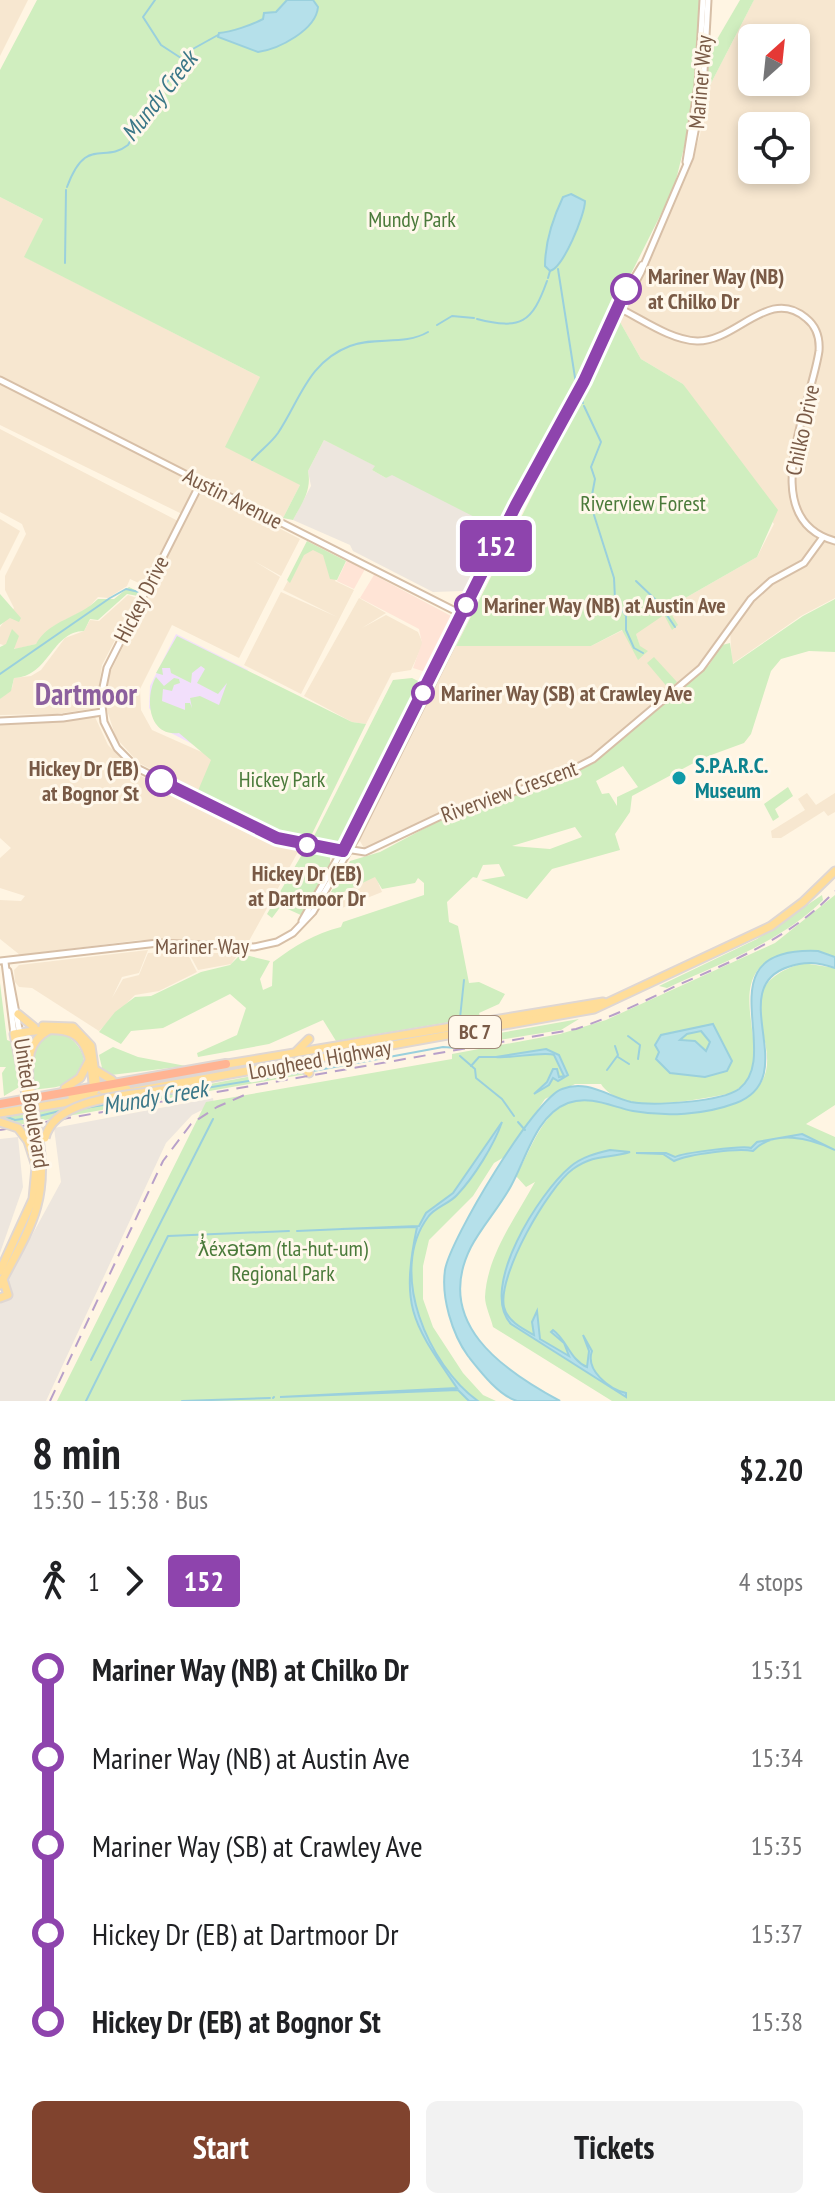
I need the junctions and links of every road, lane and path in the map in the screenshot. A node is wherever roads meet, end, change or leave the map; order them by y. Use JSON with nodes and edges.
{"nodes":[{"id":1,"x":705,"y":0,"type":"edge"},
{"id":2,"x":619,"y":309,"type":"junction"},
{"id":3,"x":0,"y":380,"type":"edge"},
{"id":4,"x":533,"y":479,"type":"junction"},
{"id":5,"x":201,"y":482,"type":"junction"},
{"id":6,"x":823,"y":537,"type":"junction"},
{"id":7,"x":835,"y":541,"type":"edge"},
{"id":8,"x":466,"y":607,"type":"junction"},
{"id":9,"x":452,"y":609,"type":"junction"},
{"id":10,"x":464,"y":616,"type":"junction"},
{"id":11,"x":458,"y":622,"type":"junction"},
{"id":12,"x":102,"y":712,"type":"junction"},
{"id":13,"x":0,"y":721,"type":"edge"},
{"id":14,"x":356,"y":838,"type":"junction"},
{"id":15,"x":330,"y":849,"type":"junction"},
{"id":16,"x":345,"y":851,"type":"junction"},
{"id":17,"x":366,"y":852,"type":"junction"},
{"id":18,"x":335,"y":863,"type":"junction"},
{"id":19,"x":835,"y":871,"type":"edge"},
{"id":20,"x":297,"y":929,"type":"junction"},
{"id":21,"x":17,"y":962,"type":"junction"},
{"id":22,"x":3,"y":964,"type":"edge"},
{"id":23,"x":10,"y":975,"type":"junction"},
{"id":24,"x":636,"y":991,"type":"junction"},
{"id":25,"x":18,"y":1014,"type":"junction"},
{"id":26,"x":34,"y":1027,"type":"junction"},
{"id":27,"x":51,"y":1029,"type":"junction"},
{"id":28,"x":17,"y":1032,"type":"junction"},
{"id":29,"x":384,"y":1038,"type":"junction"},
{"id":30,"x":310,"y":1040,"type":"junction"},
{"id":31,"x":89,"y":1060,"type":"junction"},
{"id":32,"x":310,"y":1060,"type":"junction"},
{"id":33,"x":296,"y":1063,"type":"junction"},
{"id":34,"x":226,"y":1064,"type":"junction"},
{"id":35,"x":251,"y":1070,"type":"junction"},
{"id":36,"x":97,"y":1071,"type":"junction"},
{"id":37,"x":309,"y":1073,"type":"dead end"},
{"id":38,"x":226,"y":1075,"type":"junction"},
{"id":39,"x":112,"y":1080,"type":"junction"},
{"id":40,"x":28,"y":1086,"type":"junction"},
{"id":41,"x":94,"y":1086,"type":"junction"},
{"id":42,"x":65,"y":1088,"type":"junction"},
{"id":43,"x":137,"y":1089,"type":"junction"},
{"id":44,"x":0,"y":1102,"type":"edge"},
{"id":45,"x":31,"y":1108,"type":"junction"},
{"id":46,"x":0,"y":1113,"type":"edge"},
{"id":47,"x":0,"y":1122,"type":"edge"},
{"id":48,"x":37,"y":1139,"type":"junction"},
{"id":49,"x":40,"y":1173,"type":"junction"},
{"id":50,"x":1,"y":1278,"type":"edge"},
{"id":51,"x":0,"y":1298,"type":"edge"}],
"edges":[{"from":1,"to":2,"type":"main road","name":"Mariner Way"},
{"from":2,"to":4,"type":"main road","name":"Mariner Way"},
{"from":2,"to":6,"type":"main road","name":"Chilko Drive"},
{"from":3,"to":5,"type":"main road","name":"Austin Avenue"},
{"from":4,"to":8,"type":"main road","name":"Mariner Way"},
{"from":4,"to":10,"type":"main road","name":"Mariner Way"},
{"from":5,"to":9,"type":"main road","name":"Austin Avenue"},
{"from":5,"to":12,"type":"main road","name":"Hickey Drive"},
{"from":6,"to":7,"type":"main road","name":"Chilko Drive"},
{"from":6,"to":17,"type":"main road","name":"Riverview Crescent"},
{"from":8,"to":9,"type":"main road"},
{"from":8,"to":10,"type":"main road","name":"Mariner Way"},
{"from":9,"to":10,"type":"main road","name":"Austin Avenue"},
{"from":9,"to":11,"type":"main road"},
{"from":10,"to":11,"type":"main road","name":"Mariner Way"},
{"from":10,"to":14,"type":"main road","name":"Mariner Way"},
{"from":11,"to":16,"type":"main road","name":"Mariner Way"},
{"from":12,"to":13,"type":"main road"},
{"from":12,"to":15,"type":"main road"},
{"from":14,"to":16,"type":"main road","name":"Mariner Way"},
{"from":14,"to":17,"type":"main road"},
{"from":15,"to":16,"type":"main road"},
{"from":15,"to":18,"type":"main road"},
{"from":16,"to":17,"type":"main road","name":"Riverview Crescent"},
{"from":16,"to":18,"type":"main road","name":"Mariner Way"},
{"from":16,"to":20,"type":"main road","name":"Mariner Way"},
{"from":18,"to":20,"type":"main road","name":"Mariner Way"},
{"from":19,"to":24,"type":"main road","name":"Lougheed Highway","number":"BC 7"},
{"from":20,"to":21,"type":"main road","name":"Mariner Way"},
{"from":21,"to":22,"type":"main road","name":"Mariner Way"},
{"from":21,"to":23,"type":"main road"},
{"from":22,"to":23,"type":"main road","name":"United Boulevard"},
{"from":22,"to":28,"type":"main road","name":"United Boulevard"},
{"from":23,"to":25,"type":"main road","name":"United Boulevard"},
{"from":24,"to":29,"type":"main road","name":"Lougheed Highway","number":"BC 7"},
{"from":24,"to":32,"type":"main road","name":"Lougheed Highway","number":"BC 7"},
{"from":25,"to":26,"type":"main road"},
{"from":25,"to":28,"type":"main road","name":"United Boulevard"},
{"from":26,"to":28,"type":"main road"},
{"from":26,"to":36,"type":"main road"},
{"from":27,"to":28,"type":"main road"},
{"from":27,"to":31,"type":"main road"},
{"from":27,"to":40,"type":"main road"},
{"from":28,"to":40,"type":"main road","name":"United Boulevard"},
{"from":29,"to":30,"type":"main road","name":"Lougheed Highway","number":"BC 7"},
{"from":29,"to":32,"type":"main road"},
{"from":30,"to":34,"type":"main road","name":"Lougheed Highway"},
{"from":30,"to":35,"type":"main road"},
{"from":31,"to":41,"type":"main road"},
{"from":31,"to":42,"type":"main road"},
{"from":32,"to":33,"type":"main road","name":"Lougheed Highway","number":"BC 7"},
{"from":33,"to":35,"type":"main road","name":"Lougheed Highway","number":"BC 7"},
{"from":33,"to":37,"type":"main road"},
{"from":34,"to":39,"type":"main road","name":"Lougheed Highway"},
{"from":34,"to":41,"type":"highway"},
{"from":35,"to":38,"type":"main road","name":"Lougheed Highway","number":"BC 7"},
{"from":36,"to":39,"type":"main road"},
{"from":36,"to":41,"type":"main road"},
{"from":38,"to":43,"type":"main road","name":"Lougheed Highway","number":"BC 7"},
{"from":38,"to":48,"type":"main road","bridge":true},
{"from":39,"to":41,"type":"main road","name":"Lougheed Highway"},
{"from":40,"to":48,"type":"main road","name":"United Boulevard","bridge":true},
{"from":41,"to":42,"type":"main road","name":"Lougheed Highway"},
{"from":41,"to":43,"type":"main road"},
{"from":41,"to":44,"type":"highway"},
{"from":41,"to":45,"type":"main road"},
{"from":42,"to":44,"type":"main road","name":"Lougheed Highway"},
{"from":43,"to":45,"type":"main road","name":"Lougheed Highway","number":"BC 7"},
{"from":45,"to":46,"type":"main road","name":"Lougheed Highway","number":"BC 7"},
{"from":47,"to":48,"type":"main road","bridge":true},
{"from":48,"to":49,"type":"main road","name":"United Boulevard"},
{"from":48,"to":49,"type":"main road"},
{"from":49,"to":50,"type":"main road","name":"United Boulevard"},
{"from":50,"to":51,"type":"main road","name":"United Boulevard"}]}
